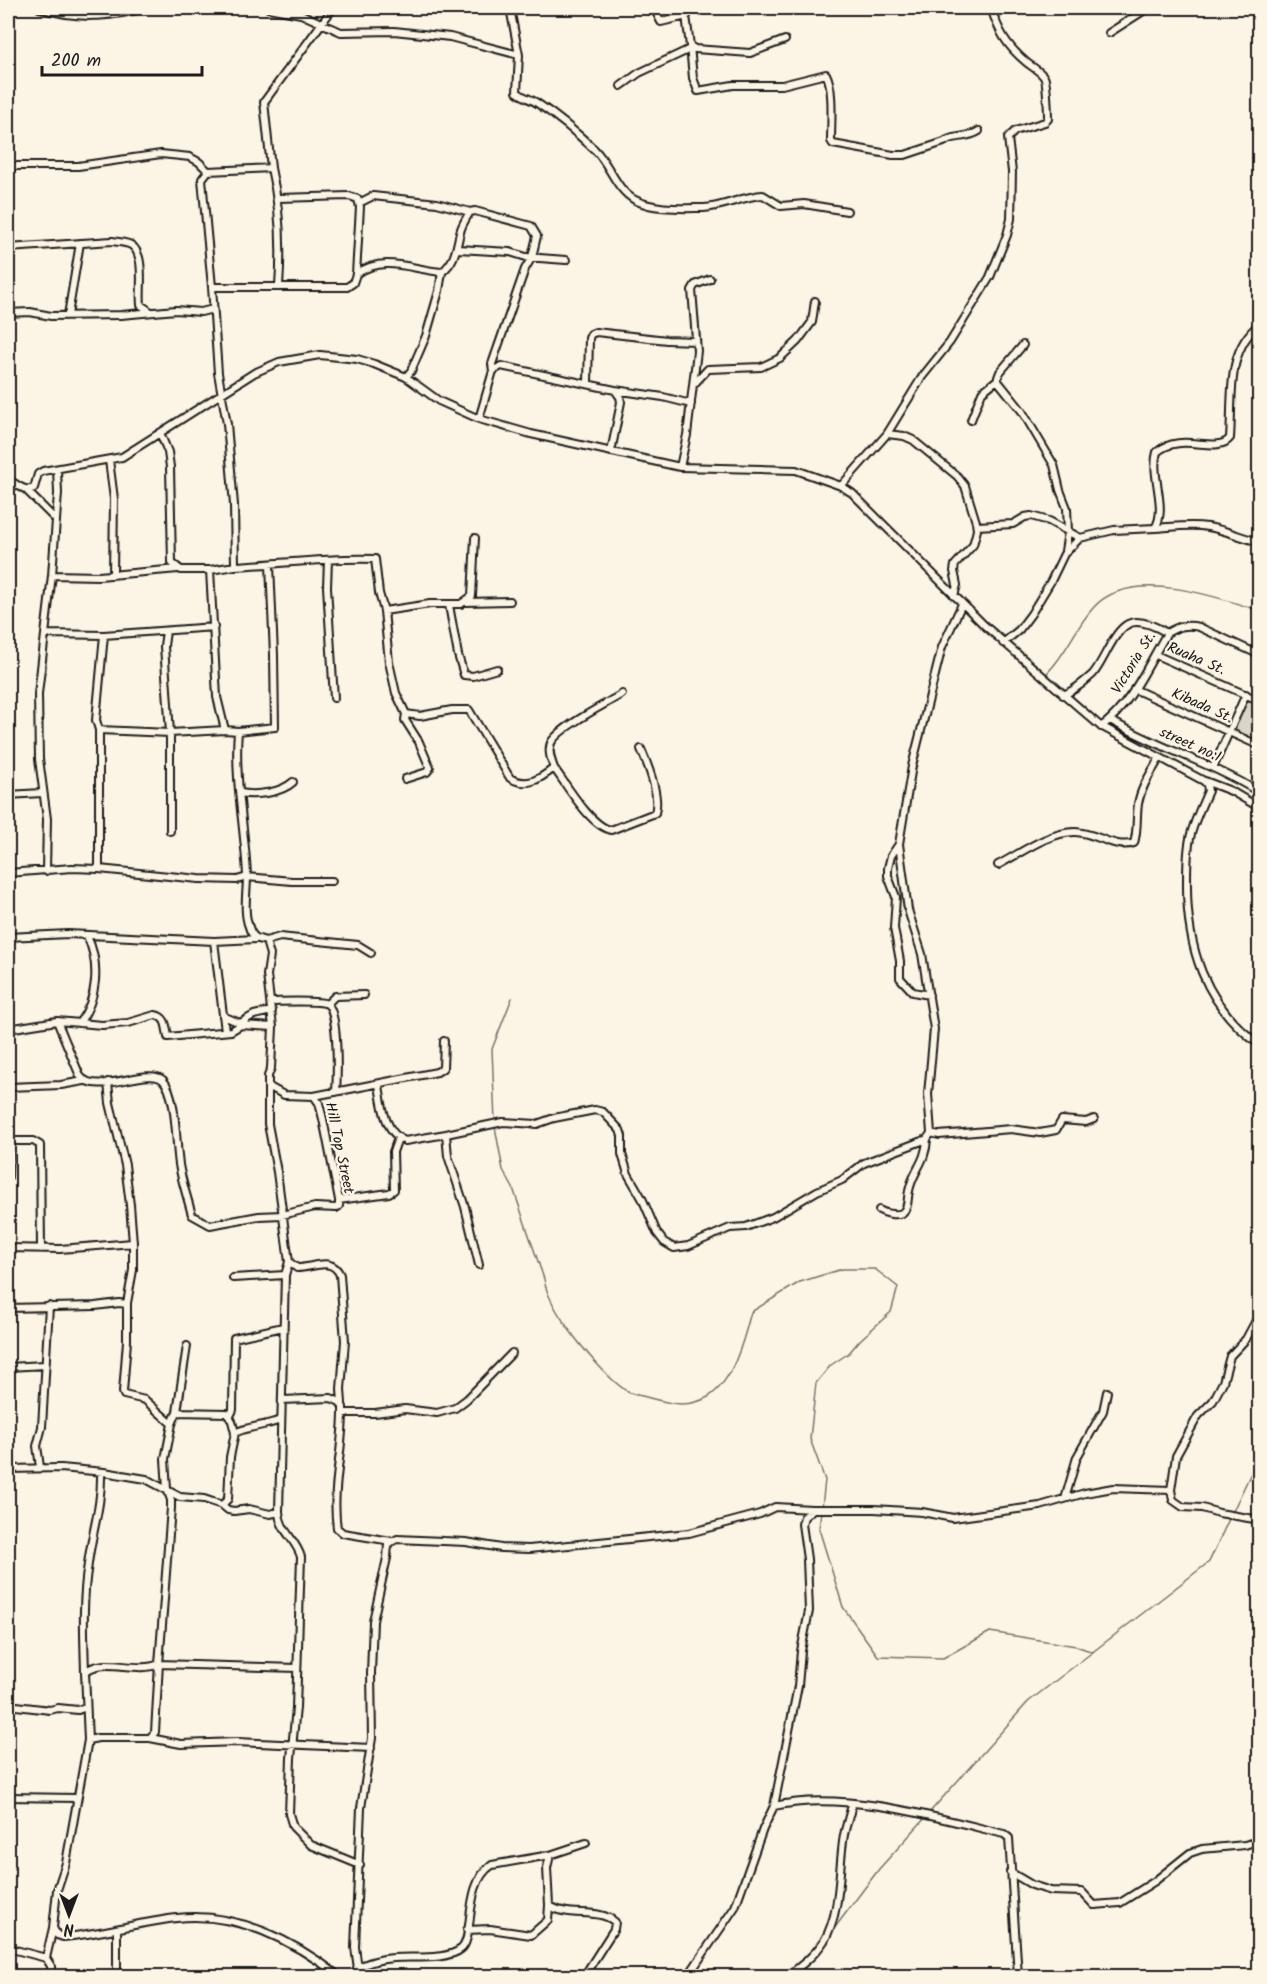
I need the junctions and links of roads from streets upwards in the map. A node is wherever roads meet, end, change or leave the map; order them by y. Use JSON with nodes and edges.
{"nodes":[{"id":1,"x":39,"y":8,"type":"edge"},
{"id":2,"x":147,"y":8,"type":"edge"},
{"id":3,"x":268,"y":8,"type":"edge"},
{"id":4,"x":333,"y":8,"type":"edge"},
{"id":5,"x":510,"y":8,"type":"edge"},
{"id":6,"x":654,"y":8,"type":"edge"},
{"id":7,"x":685,"y":8,"type":"edge"},
{"id":8,"x":991,"y":8,"type":"edge"},
{"id":9,"x":1148,"y":8,"type":"edge"},
{"id":10,"x":116,"y":10,"type":"edge"},
{"id":11,"x":687,"y":16,"type":"junction"},
{"id":12,"x":322,"y":22,"type":"junction"},
{"id":13,"x":1109,"y":33,"type":"dead end"},
{"id":14,"x":786,"y":40,"type":"dead end"},
{"id":15,"x":690,"y":47,"type":"junction"},
{"id":16,"x":519,"y":55,"type":"junction"},
{"id":17,"x":621,"y":86,"type":"dead end"},
{"id":18,"x":979,"y":131,"type":"dead end"},
{"id":19,"x":8,"y":166,"type":"edge"},
{"id":20,"x":271,"y":168,"type":"junction"},
{"id":21,"x":208,"y":171,"type":"junction"},
{"id":22,"x":278,"y":198,"type":"junction"},
{"id":23,"x":359,"y":203,"type":"junction"},
{"id":24,"x":847,"y":211,"type":"dead end"},
{"id":25,"x":470,"y":212,"type":"junction"},
{"id":26,"x":80,"y":243,"type":"junction"},
{"id":27,"x":8,"y":248,"type":"edge"},
{"id":28,"x":458,"y":249,"type":"junction"},
{"id":29,"x":532,"y":257,"type":"junction"},
{"id":30,"x":566,"y":260,"type":"dead end"},
{"id":31,"x":442,"y":272,"type":"junction"},
{"id":32,"x":356,"y":274,"type":"junction"},
{"id":33,"x":710,"y":279,"type":"dead end"},
{"id":34,"x":279,"y":286,"type":"junction"},
{"id":35,"x":213,"y":287,"type":"junction"},
{"id":36,"x":815,"y":301,"type":"dead end"},
{"id":37,"x":213,"y":309,"type":"junction"},
{"id":38,"x":151,"y":312,"type":"junction"},
{"id":39,"x":8,"y":313,"type":"edge"},
{"id":40,"x":68,"y":315,"type":"junction"},
{"id":41,"x":1260,"y":324,"type":"edge"},
{"id":42,"x":696,"y":341,"type":"junction"},
{"id":43,"x":1023,"y":345,"type":"dead end"},
{"id":44,"x":493,"y":371,"type":"junction"},
{"id":45,"x":406,"y":377,"type":"junction"},
{"id":46,"x":997,"y":380,"type":"junction"},
{"id":47,"x":588,"y":383,"type":"junction"},
{"id":48,"x":694,"y":384,"type":"junction"},
{"id":49,"x":615,"y":390,"type":"junction"},
{"id":50,"x":220,"y":394,"type":"junction"},
{"id":51,"x":690,"y":404,"type":"junction"},
{"id":52,"x":479,"y":419,"type":"junction"},
{"id":53,"x":971,"y":420,"type":"dead end"},
{"id":54,"x":160,"y":434,"type":"junction"},
{"id":55,"x":887,"y":434,"type":"junction"},
{"id":56,"x":612,"y":452,"type":"junction"},
{"id":57,"x":109,"y":460,"type":"junction"},
{"id":58,"x":681,"y":467,"type":"junction"},
{"id":59,"x":57,"y":469,"type":"junction"},
{"id":60,"x":8,"y":480,"type":"edge"},
{"id":61,"x":841,"y":486,"type":"junction"},
{"id":62,"x":26,"y":490,"type":"junction"},
{"id":63,"x":56,"y":519,"type":"junction"},
{"id":64,"x":977,"y":526,"type":"junction"},
{"id":65,"x":1155,"y":528,"type":"junction"},
{"id":66,"x":1068,"y":532,"type":"junction"},
{"id":67,"x":475,"y":538,"type":"dead end"},
{"id":68,"x":1080,"y":538,"type":"junction"},
{"id":69,"x":1260,"y":542,"type":"edge"},
{"id":70,"x":1065,"y":554,"type":"junction"},
{"id":71,"x":328,"y":560,"type":"junction"},
{"id":72,"x":270,"y":565,"type":"junction"},
{"id":73,"x":235,"y":566,"type":"junction"},
{"id":74,"x":178,"y":568,"type":"junction"},
{"id":75,"x":210,"y":570,"type":"junction"},
{"id":76,"x":52,"y":575,"type":"junction"},
{"id":77,"x":113,"y":575,"type":"junction"},
{"id":78,"x":954,"y":596,"type":"junction"},
{"id":79,"x":510,"y":601,"type":"dead end"},
{"id":80,"x":466,"y":602,"type":"junction"},
{"id":81,"x":962,"y":604,"type":"junction"},
{"id":82,"x":449,"y":605,"type":"junction"},
{"id":83,"x":384,"y":612,"type":"junction"},
{"id":84,"x":214,"y":627,"type":"junction"},
{"id":85,"x":166,"y":631,"type":"junction"},
{"id":86,"x":1167,"y":633,"type":"junction"},
{"id":87,"x":46,"y":634,"type":"junction"},
{"id":88,"x":104,"y":635,"type":"junction"},
{"id":89,"x":1003,"y":643,"type":"junction"},
{"id":90,"x":1156,"y":655,"type":"junction"},
{"id":91,"x":1260,"y":655,"type":"edge"},
{"id":92,"x":496,"y":669,"type":"dead end"},
{"id":93,"x":1134,"y":689,"type":"junction"},
{"id":94,"x":622,"y":694,"type":"dead end"},
{"id":95,"x":1246,"y":694,"type":"junction"},
{"id":96,"x":1063,"y":695,"type":"junction"},
{"id":97,"x":334,"y":698,"type":"dead end"},
{"id":98,"x":1260,"y":701,"type":"edge"},
{"id":99,"x":406,"y":714,"type":"junction"},
{"id":100,"x":1110,"y":720,"type":"junction"},
{"id":101,"x":1101,"y":727,"type":"junction"},
{"id":102,"x":99,"y":730,"type":"junction"},
{"id":103,"x":225,"y":730,"type":"junction"},
{"id":104,"x":237,"y":731,"type":"junction"},
{"id":105,"x":1230,"y":732,"type":"junction"},
{"id":106,"x":170,"y":733,"type":"junction"},
{"id":107,"x":1260,"y":746,"type":"edge"},
{"id":108,"x":641,"y":749,"type":"dead end"},
{"id":109,"x":1159,"y":759,"type":"junction"},
{"id":110,"x":554,"y":768,"type":"junction"},
{"id":111,"x":1213,"y":768,"type":"junction"},
{"id":112,"x":405,"y":779,"type":"dead end"},
{"id":113,"x":1204,"y":781,"type":"junction"},
{"id":114,"x":293,"y":782,"type":"dead end"},
{"id":115,"x":42,"y":793,"type":"junction"},
{"id":116,"x":240,"y":793,"type":"junction"},
{"id":117,"x":1260,"y":793,"type":"edge"},
{"id":118,"x":8,"y":795,"type":"edge"},
{"id":119,"x":1260,"y":808,"type":"edge"},
{"id":120,"x":170,"y":831,"type":"dead end"},
{"id":121,"x":899,"y":844,"type":"junction"},
{"id":122,"x":998,"y":865,"type":"dead end"},
{"id":123,"x":99,"y":868,"type":"junction"},
{"id":124,"x":46,"y":871,"type":"junction"},
{"id":125,"x":8,"y":873,"type":"edge"},
{"id":126,"x":247,"y":877,"type":"junction"},
{"id":127,"x":332,"y":881,"type":"dead end"},
{"id":128,"x":87,"y":936,"type":"junction"},
{"id":129,"x":8,"y":937,"type":"edge"},
{"id":130,"x":256,"y":939,"type":"junction"},
{"id":131,"x":214,"y":941,"type":"junction"},
{"id":132,"x":266,"y":941,"type":"junction"},
{"id":133,"x":371,"y":953,"type":"dead end"},
{"id":134,"x":364,"y":994,"type":"dead end"},
{"id":135,"x":929,"y":995,"type":"junction"},
{"id":136,"x":271,"y":1002,"type":"junction"},
{"id":137,"x":327,"y":1004,"type":"junction"},
{"id":138,"x":272,"y":1011,"type":"junction"},
{"id":139,"x":223,"y":1016,"type":"junction"},
{"id":140,"x":57,"y":1022,"type":"junction"},
{"id":141,"x":79,"y":1023,"type":"junction"},
{"id":142,"x":241,"y":1024,"type":"junction"},
{"id":143,"x":273,"y":1027,"type":"junction"},
{"id":144,"x":8,"y":1029,"type":"edge"},
{"id":145,"x":225,"y":1031,"type":"junction"},
{"id":146,"x":444,"y":1041,"type":"dead end"},
{"id":147,"x":1260,"y":1045,"type":"edge"},
{"id":148,"x":84,"y":1082,"type":"junction"},
{"id":149,"x":108,"y":1082,"type":"junction"},
{"id":150,"x":378,"y":1085,"type":"junction"},
{"id":151,"x":268,"y":1086,"type":"junction"},
{"id":152,"x":8,"y":1088,"type":"edge"},
{"id":153,"x":277,"y":1092,"type":"junction"},
{"id":154,"x":336,"y":1092,"type":"junction"},
{"id":155,"x":268,"y":1095,"type":"junction"},
{"id":156,"x":315,"y":1096,"type":"junction"},
{"id":157,"x":1094,"y":1119,"type":"dead end"},
{"id":158,"x":446,"y":1134,"type":"junction"},
{"id":159,"x":929,"y":1136,"type":"junction"},
{"id":160,"x":398,"y":1138,"type":"junction"},
{"id":161,"x":8,"y":1142,"type":"edge"},
{"id":162,"x":8,"y":1177,"type":"edge"},
{"id":163,"x":339,"y":1203,"type":"junction"},
{"id":164,"x":879,"y":1210,"type":"dead end"},
{"id":165,"x":282,"y":1215,"type":"junction"},
{"id":166,"x":133,"y":1243,"type":"junction"},
{"id":167,"x":8,"y":1248,"type":"edge"},
{"id":168,"x":41,"y":1249,"type":"junction"},
{"id":169,"x":289,"y":1262,"type":"junction"},
{"id":170,"x":479,"y":1265,"type":"dead end"},
{"id":171,"x":285,"y":1275,"type":"junction"},
{"id":172,"x":233,"y":1278,"type":"dead end"},
{"id":173,"x":127,"y":1304,"type":"junction"},
{"id":174,"x":49,"y":1306,"type":"junction"},
{"id":175,"x":8,"y":1308,"type":"edge"},
{"id":176,"x":1260,"y":1313,"type":"edge"},
{"id":177,"x":283,"y":1327,"type":"junction"},
{"id":178,"x":187,"y":1346,"type":"dead end"},
{"id":179,"x":512,"y":1353,"type":"dead end"},
{"id":180,"x":45,"y":1365,"type":"junction"},
{"id":181,"x":8,"y":1367,"type":"edge"},
{"id":182,"x":341,"y":1389,"type":"junction"},
{"id":183,"x":1107,"y":1392,"type":"dead end"},
{"id":184,"x":334,"y":1398,"type":"junction"},
{"id":185,"x":282,"y":1400,"type":"junction"},
{"id":186,"x":343,"y":1410,"type":"junction"},
{"id":187,"x":177,"y":1412,"type":"junction"},
{"id":188,"x":230,"y":1416,"type":"junction"},
{"id":189,"x":280,"y":1420,"type":"junction"},
{"id":190,"x":172,"y":1424,"type":"junction"},
{"id":191,"x":235,"y":1433,"type":"junction"},
{"id":192,"x":40,"y":1467,"type":"junction"},
{"id":193,"x":8,"y":1469,"type":"edge"},
{"id":194,"x":101,"y":1472,"type":"junction"},
{"id":195,"x":167,"y":1489,"type":"junction"},
{"id":196,"x":1171,"y":1490,"type":"junction"},
{"id":197,"x":180,"y":1497,"type":"junction"},
{"id":198,"x":1065,"y":1499,"type":"junction"},
{"id":199,"x":222,"y":1505,"type":"junction"},
{"id":200,"x":171,"y":1508,"type":"junction"},
{"id":201,"x":813,"y":1509,"type":"junction"},
{"id":202,"x":279,"y":1512,"type":"junction"},
{"id":203,"x":1260,"y":1520,"type":"edge"},
{"id":204,"x":391,"y":1541,"type":"junction"},
{"id":205,"x":159,"y":1664,"type":"junction"},
{"id":206,"x":297,"y":1668,"type":"junction"},
{"id":207,"x":85,"y":1672,"type":"junction"},
{"id":208,"x":8,"y":1705,"type":"edge"},
{"id":209,"x":86,"y":1707,"type":"junction"},
{"id":210,"x":78,"y":1710,"type":"junction"},
{"id":211,"x":86,"y":1719,"type":"junction"},
{"id":212,"x":150,"y":1738,"type":"junction"},
{"id":213,"x":88,"y":1740,"type":"junction"},
{"id":214,"x":293,"y":1743,"type":"junction"},
{"id":215,"x":371,"y":1748,"type":"junction"},
{"id":216,"x":8,"y":1797,"type":"edge"},
{"id":217,"x":76,"y":1798,"type":"junction"},
{"id":218,"x":852,"y":1804,"type":"junction"},
{"id":219,"x":774,"y":1806,"type":"junction"},
{"id":220,"x":1260,"y":1842,"type":"edge"},
{"id":221,"x":586,"y":1843,"type":"dead end"},
{"id":222,"x":550,"y":1855,"type":"junction"},
{"id":223,"x":360,"y":1865,"type":"junction"},
{"id":224,"x":1010,"y":1872,"type":"junction"},
{"id":225,"x":549,"y":1905,"type":"junction"},
{"id":226,"x":564,"y":1911,"type":"junction"},
{"id":227,"x":548,"y":1920,"type":"junction"},
{"id":228,"x":52,"y":1928,"type":"junction"},
{"id":229,"x":117,"y":1929,"type":"junction"},
{"id":230,"x":467,"y":1930,"type":"junction"},
{"id":231,"x":8,"y":1948,"type":"edge"},
{"id":232,"x":46,"y":1958,"type":"junction"},
{"id":233,"x":357,"y":1968,"type":"junction"},
{"id":234,"x":688,"y":1976,"type":"edge"},
{"id":235,"x":51,"y":1977,"type":"edge"},
{"id":236,"x":117,"y":1977,"type":"edge"},
{"id":237,"x":339,"y":1977,"type":"edge"},
{"id":238,"x":359,"y":1977,"type":"edge"},
{"id":239,"x":584,"y":1977,"type":"edge"},
{"id":240,"x":696,"y":1977,"type":"edge"},
{"id":241,"x":787,"y":1977,"type":"edge"},
{"id":242,"x":1018,"y":1977,"type":"edge"}],
"edges":[{"from":1,"to":10,"type":"street"},
{"from":2,"to":10,"type":"street"},
{"from":3,"to":12,"type":"street"},
{"from":4,"to":12,"type":"street"},
{"from":5,"to":16,"type":"street"},
{"from":6,"to":11,"type":"street"},
{"from":7,"to":11,"type":"street"},
{"from":8,"to":55,"type":"street"},
{"from":9,"to":13,"type":"street"},
{"from":11,"to":15,"type":"street"},
{"from":12,"to":16,"type":"street"},
{"from":12,"to":20,"type":"street"},
{"from":14,"to":15,"type":"street"},
{"from":15,"to":17,"type":"street"},
{"from":15,"to":18,"type":"street"},
{"from":16,"to":24,"type":"street"},
{"from":19,"to":21,"type":"street"},
{"from":20,"to":21,"type":"street"},
{"from":20,"to":22,"type":"street"},
{"from":21,"to":35,"type":"street"},
{"from":22,"to":23,"type":"street"},
{"from":22,"to":34,"type":"street"},
{"from":23,"to":25,"type":"street"},
{"from":23,"to":32,"type":"street"},
{"from":25,"to":28,"type":"street"},
{"from":25,"to":29,"type":"street"},
{"from":26,"to":27,"type":"street"},
{"from":26,"to":38,"type":"street"},
{"from":26,"to":40,"type":"street"},
{"from":28,"to":29,"type":"street"},
{"from":28,"to":31,"type":"street"},
{"from":29,"to":30,"type":"street"},
{"from":29,"to":44,"type":"street"},
{"from":31,"to":32,"type":"street"},
{"from":31,"to":45,"type":"street"},
{"from":32,"to":34,"type":"street"},
{"from":33,"to":42,"type":"street"},
{"from":34,"to":35,"type":"street"},
{"from":35,"to":37,"type":"street"},
{"from":36,"to":48,"type":"street"},
{"from":37,"to":38,"type":"street"},
{"from":37,"to":50,"type":"street"},
{"from":38,"to":40,"type":"street"},
{"from":39,"to":40,"type":"street"},
{"from":41,"to":65,"type":"street"},
{"from":42,"to":47,"type":"street"},
{"from":42,"to":48,"type":"street"},
{"from":43,"to":46,"type":"street"},
{"from":44,"to":47,"type":"street"},
{"from":44,"to":52,"type":"street"},
{"from":45,"to":50,"type":"street"},
{"from":45,"to":52,"type":"street"},
{"from":46,"to":53,"type":"street"},
{"from":46,"to":66,"type":"street"},
{"from":47,"to":49,"type":"street"},
{"from":48,"to":51,"type":"street"},
{"from":49,"to":51,"type":"street"},
{"from":49,"to":56,"type":"street"},
{"from":50,"to":54,"type":"street"},
{"from":50,"to":73,"type":"street"},
{"from":51,"to":58,"type":"street"},
{"from":52,"to":56,"type":"street"},
{"from":54,"to":57,"type":"street"},
{"from":54,"to":74,"type":"street"},
{"from":55,"to":61,"type":"street"},
{"from":55,"to":64,"type":"street"},
{"from":56,"to":58,"type":"street"},
{"from":57,"to":59,"type":"street"},
{"from":57,"to":77,"type":"street"},
{"from":58,"to":61,"type":"street"},
{"from":59,"to":62,"type":"street"},
{"from":59,"to":63,"type":"street"},
{"from":60,"to":62,"type":"street"},
{"from":61,"to":78,"type":"street"},
{"from":62,"to":63,"type":"street"},
{"from":63,"to":76,"type":"street"},
{"from":64,"to":66,"type":"street"},
{"from":64,"to":78,"type":"street"},
{"from":65,"to":68,"type":"street"},
{"from":65,"to":69,"type":"street"},
{"from":66,"to":68,"type":"street"},
{"from":66,"to":70,"type":"street"},
{"from":67,"to":80,"type":"street"},
{"from":68,"to":70,"type":"street"},
{"from":70,"to":89,"type":"street"},
{"from":71,"to":72,"type":"street"},
{"from":71,"to":83,"type":"street"},
{"from":71,"to":97,"type":"street"},
{"from":72,"to":73,"type":"street"},
{"from":72,"to":104,"type":"street"},
{"from":73,"to":75,"type":"street"},
{"from":74,"to":75,"type":"street"},
{"from":74,"to":77,"type":"street"},
{"from":75,"to":84,"type":"street"},
{"from":76,"to":77,"type":"street"},
{"from":76,"to":87,"type":"street"},
{"from":78,"to":81,"type":"street"},
{"from":79,"to":80,"type":"street"},
{"from":80,"to":82,"type":"street"},
{"from":81,"to":89,"type":"street"},
{"from":81,"to":121,"type":"street"},
{"from":82,"to":83,"type":"street"},
{"from":82,"to":92,"type":"street"},
{"from":83,"to":99,"type":"street"},
{"from":84,"to":85,"type":"street"},
{"from":84,"to":103,"type":"street"},
{"from":85,"to":88,"type":"street"},
{"from":85,"to":106,"type":"street"},
{"from":86,"to":90,"type":"street","name":"Victoria St."},
{"from":86,"to":91,"type":"street","name":"Victoria St."},
{"from":86,"to":96,"type":"street"},
{"from":87,"to":88,"type":"street"},
{"from":87,"to":115,"type":"street"},
{"from":88,"to":102,"type":"street"},
{"from":89,"to":96,"type":"street"},
{"from":90,"to":93,"type":"street","name":"Victoria St."},
{"from":90,"to":95,"type":"street","name":"Ruaha St."},
{"from":93,"to":100,"type":"street","name":"Victoria St."},
{"from":93,"to":105,"type":"street","name":"Kibada St."},
{"from":94,"to":110,"type":"street"},
{"from":95,"to":98,"type":"street","name":"Ruaha St."},
{"from":95,"to":105,"type":"street"},
{"from":96,"to":101,"type":"street"},
{"from":99,"to":110,"type":"street"},
{"from":99,"to":112,"type":"street"},
{"from":100,"to":101,"type":"street","name":"Victoria St."},
{"from":100,"to":111,"type":"street","name":"street no:1"},
{"from":101,"to":109,"type":"street"},
{"from":102,"to":106,"type":"street"},
{"from":102,"to":123,"type":"street"},
{"from":103,"to":104,"type":"street"},
{"from":103,"to":106,"type":"street"},
{"from":104,"to":116,"type":"street"},
{"from":105,"to":107,"type":"street","name":"Kibada St."},
{"from":105,"to":111,"type":"street"},
{"from":106,"to":120,"type":"street"},
{"from":108,"to":110,"type":"street"},
{"from":109,"to":113,"type":"street"},
{"from":109,"to":122,"type":"street"},
{"from":111,"to":117,"type":"street","name":"street no:1"},
{"from":113,"to":119,"type":"street"},
{"from":113,"to":147,"type":"street"},
{"from":114,"to":116,"type":"street"},
{"from":115,"to":118,"type":"street"},
{"from":115,"to":124,"type":"street"},
{"from":116,"to":126,"type":"street"},
{"from":121,"to":135,"type":"street"},
{"from":121,"to":135,"type":"street"},
{"from":123,"to":124,"type":"street"},
{"from":123,"to":126,"type":"street"},
{"from":124,"to":125,"type":"street"},
{"from":126,"to":127,"type":"street"},
{"from":126,"to":130,"type":"street"},
{"from":128,"to":129,"type":"street"},
{"from":128,"to":131,"type":"street"},
{"from":128,"to":141,"type":"street"},
{"from":130,"to":131,"type":"street"},
{"from":130,"to":132,"type":"street"},
{"from":131,"to":139,"type":"street"},
{"from":132,"to":133,"type":"street"},
{"from":132,"to":136,"type":"street"},
{"from":134,"to":137,"type":"street"},
{"from":135,"to":159,"type":"street"},
{"from":136,"to":137,"type":"street"},
{"from":136,"to":138,"type":"street"},
{"from":137,"to":154,"type":"street"},
{"from":138,"to":142,"type":"street"},
{"from":138,"to":143,"type":"street"},
{"from":139,"to":142,"type":"street"},
{"from":139,"to":145,"type":"street"},
{"from":140,"to":141,"type":"street"},
{"from":140,"to":144,"type":"street"},
{"from":140,"to":148,"type":"street"},
{"from":141,"to":145,"type":"street"},
{"from":142,"to":143,"type":"street"},
{"from":142,"to":145,"type":"street"},
{"from":143,"to":151,"type":"street"},
{"from":146,"to":150,"type":"street"},
{"from":148,"to":149,"type":"street"},
{"from":148,"to":152,"type":"street"},
{"from":149,"to":165,"type":"street"},
{"from":149,"to":166,"type":"street"},
{"from":150,"to":154,"type":"street"},
{"from":150,"to":160,"type":"street"},
{"from":151,"to":153,"type":"street"},
{"from":151,"to":155,"type":"street"},
{"from":153,"to":155,"type":"street"},
{"from":153,"to":156,"type":"street"},
{"from":154,"to":156,"type":"street"},
{"from":155,"to":165,"type":"street"},
{"from":156,"to":163,"type":"street","name":"Hill Top Street"},
{"from":157,"to":159,"type":"street"},
{"from":158,"to":159,"type":"street"},
{"from":158,"to":160,"type":"street"},
{"from":158,"to":170,"type":"street"},
{"from":159,"to":164,"type":"street"},
{"from":160,"to":163,"type":"street"},
{"from":161,"to":162,"type":"street"},
{"from":161,"to":168,"type":"street"},
{"from":163,"to":165,"type":"street"},
{"from":165,"to":169,"type":"street"},
{"from":166,"to":168,"type":"street"},
{"from":166,"to":173,"type":"street"},
{"from":167,"to":168,"type":"street"},
{"from":169,"to":171,"type":"street"},
{"from":169,"to":182,"type":"street"},
{"from":171,"to":172,"type":"street"},
{"from":171,"to":177,"type":"street"},
{"from":173,"to":174,"type":"street"},
{"from":173,"to":190,"type":"street"},
{"from":174,"to":175,"type":"street"},
{"from":174,"to":180,"type":"street"},
{"from":176,"to":196,"type":"street"},
{"from":177,"to":185,"type":"street"},
{"from":177,"to":188,"type":"street"},
{"from":178,"to":187,"type":"street"},
{"from":179,"to":186,"type":"street"},
{"from":180,"to":181,"type":"street"},
{"from":180,"to":192,"type":"street"},
{"from":182,"to":184,"type":"street"},
{"from":182,"to":186,"type":"street"},
{"from":183,"to":198,"type":"street"},
{"from":184,"to":185,"type":"street"},
{"from":184,"to":186,"type":"street"},
{"from":185,"to":189,"type":"street"},
{"from":186,"to":204,"type":"street"},
{"from":187,"to":188,"type":"street"},
{"from":187,"to":190,"type":"street"},
{"from":188,"to":191,"type":"street"},
{"from":189,"to":191,"type":"street"},
{"from":189,"to":202,"type":"street"},
{"from":190,"to":195,"type":"street"},
{"from":191,"to":199,"type":"street"},
{"from":192,"to":193,"type":"street"},
{"from":192,"to":194,"type":"street"},
{"from":194,"to":195,"type":"street"},
{"from":194,"to":207,"type":"street"},
{"from":195,"to":197,"type":"street"},
{"from":195,"to":200,"type":"street"},
{"from":196,"to":198,"type":"street"},
{"from":196,"to":203,"type":"street"},
{"from":197,"to":199,"type":"street"},
{"from":197,"to":200,"type":"street"},
{"from":198,"to":201,"type":"street"},
{"from":199,"to":202,"type":"street"},
{"from":200,"to":205,"type":"street"},
{"from":201,"to":204,"type":"street"},
{"from":201,"to":219,"type":"street"},
{"from":202,"to":206,"type":"street"},
{"from":204,"to":215,"type":"street"},
{"from":205,"to":206,"type":"street"},
{"from":205,"to":207,"type":"street"},
{"from":205,"to":212,"type":"street"},
{"from":206,"to":214,"type":"street"},
{"from":207,"to":209,"type":"street"},
{"from":208,"to":210,"type":"street"},
{"from":209,"to":210,"type":"street"},
{"from":209,"to":211,"type":"street"},
{"from":210,"to":211,"type":"street"},
{"from":211,"to":213,"type":"street"},
{"from":212,"to":213,"type":"street"},
{"from":212,"to":214,"type":"street"},
{"from":213,"to":217,"type":"street"},
{"from":214,"to":215,"type":"street"},
{"from":214,"to":223,"type":"street"},
{"from":215,"to":223,"type":"street"},
{"from":216,"to":217,"type":"street"},
{"from":217,"to":228,"type":"street"},
{"from":218,"to":219,"type":"street"},
{"from":218,"to":224,"type":"street"},
{"from":218,"to":241,"type":"street"},
{"from":219,"to":234,"type":"street"},
{"from":220,"to":224,"type":"street"},
{"from":221,"to":222,"type":"street"},
{"from":222,"to":225,"type":"street"},
{"from":222,"to":230,"type":"street"},
{"from":223,"to":233,"type":"street"},
{"from":224,"to":242,"type":"street"},
{"from":225,"to":226,"type":"street"},
{"from":225,"to":227,"type":"street"},
{"from":226,"to":227,"type":"street"},
{"from":226,"to":239,"type":"street"},
{"from":227,"to":230,"type":"street"},
{"from":228,"to":229,"type":"street"},
{"from":228,"to":232,"type":"street"},
{"from":229,"to":236,"type":"street"},
{"from":229,"to":237,"type":"street"},
{"from":230,"to":233,"type":"street"},
{"from":231,"to":232,"type":"street"},
{"from":232,"to":235,"type":"street"},
{"from":233,"to":238,"type":"street"},
{"from":234,"to":240,"type":"street"}]}
